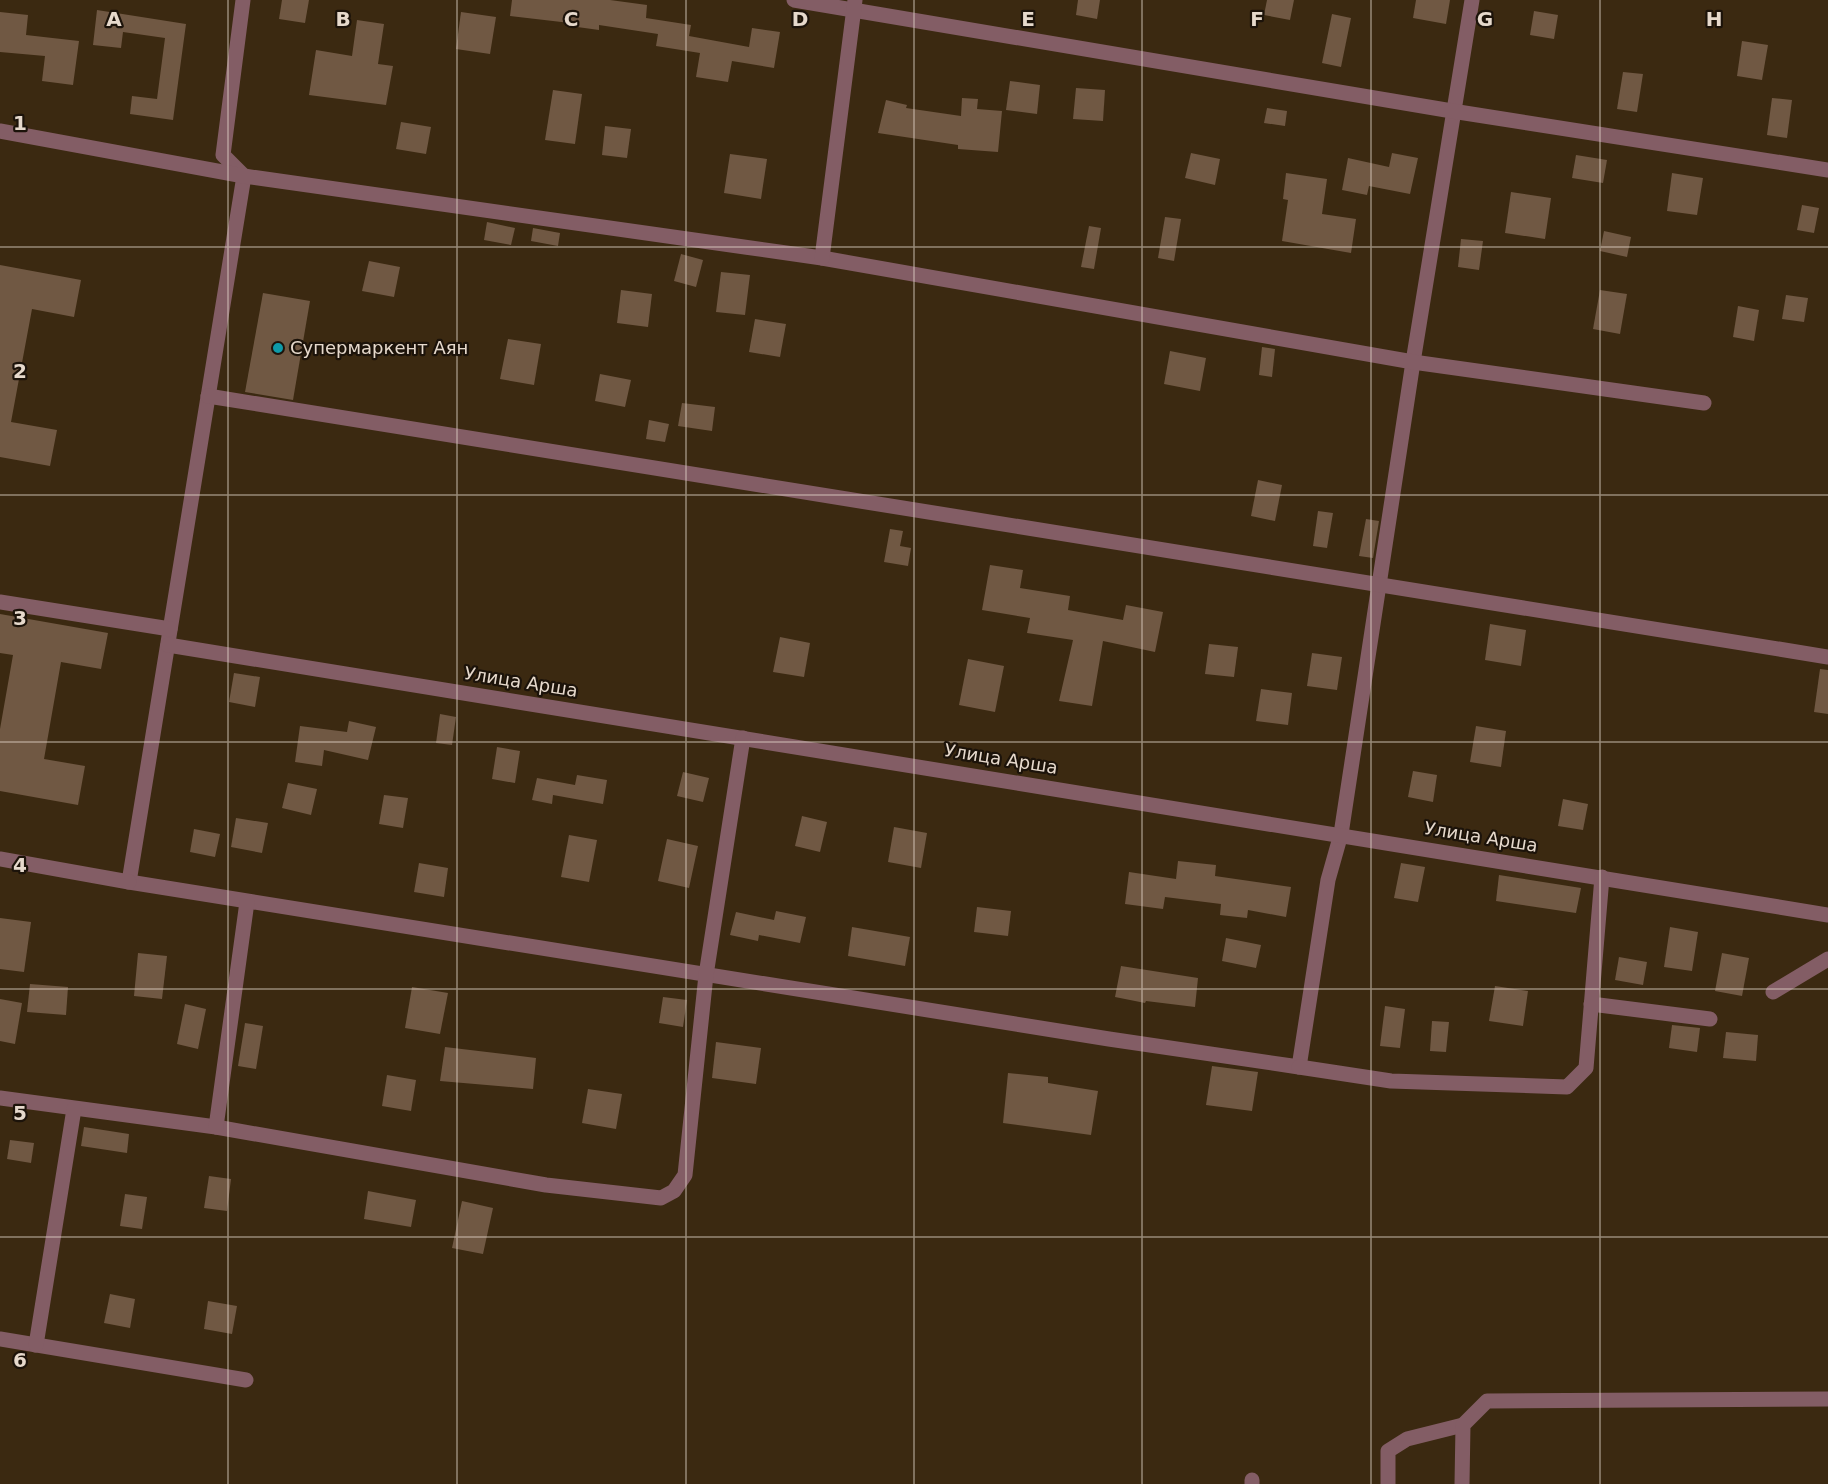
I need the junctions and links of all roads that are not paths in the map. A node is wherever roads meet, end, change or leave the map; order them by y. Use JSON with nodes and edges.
{"nodes":[{"id":1,"x":243,"y":0,"type":"edge"},
{"id":2,"x":794,"y":0,"type":"edge"},
{"id":3,"x":1472,"y":0,"type":"edge"},
{"id":4,"x":854,"y":5,"type":"edge"},
{"id":5,"x":1452,"y":111,"type":"junction"},
{"id":6,"x":0,"y":130,"type":"edge"},
{"id":7,"x":1828,"y":170,"type":"edge"},
{"id":8,"x":244,"y":176,"type":"junction"},
{"id":9,"x":822,"y":258,"type":"junction"},
{"id":10,"x":1413,"y":362,"type":"junction"},
{"id":11,"x":208,"y":396,"type":"junction"},
{"id":12,"x":1704,"y":403,"type":"dead end"},
{"id":13,"x":1381,"y":585,"type":"junction"},
{"id":14,"x":0,"y":602,"type":"edge"},
{"id":15,"x":170,"y":629,"type":"junction"},
{"id":16,"x":168,"y":645,"type":"junction"},
{"id":17,"x":1828,"y":657,"type":"edge"},
{"id":18,"x":743,"y":738,"type":"junction"},
{"id":19,"x":1341,"y":834,"type":"junction"},
{"id":20,"x":0,"y":859,"type":"edge"},
{"id":21,"x":1602,"y":877,"type":"junction"},
{"id":22,"x":129,"y":882,"type":"junction"},
{"id":23,"x":247,"y":902,"type":"junction"},
{"id":24,"x":1828,"y":915,"type":"edge"},
{"id":25,"x":1828,"y":959,"type":"edge"},
{"id":26,"x":706,"y":975,"type":"junction"},
{"id":27,"x":1773,"y":992,"type":"dead end"},
{"id":28,"x":1591,"y":1004,"type":"junction"},
{"id":29,"x":1710,"y":1018,"type":"dead end"},
{"id":30,"x":1299,"y":1067,"type":"junction"},
{"id":31,"x":0,"y":1098,"type":"edge"},
{"id":32,"x":74,"y":1109,"type":"junction"},
{"id":33,"x":216,"y":1127,"type":"junction"},
{"id":34,"x":0,"y":1339,"type":"edge"},
{"id":35,"x":36,"y":1345,"type":"junction"},
{"id":36,"x":246,"y":1380,"type":"dead end"},
{"id":37,"x":1828,"y":1399,"type":"edge"},
{"id":38,"x":1463,"y":1425,"type":"junction"},
{"id":39,"x":1388,"y":1484,"type":"edge"},
{"id":40,"x":1462,"y":1484,"type":"edge"}],
"edges":[{"from":1,"to":8,"type":"street"},
{"from":2,"to":4,"type":"street"},
{"from":3,"to":5,"type":"street"},
{"from":4,"to":5,"type":"street"},
{"from":4,"to":9,"type":"street"},
{"from":5,"to":7,"type":"street"},
{"from":5,"to":10,"type":"street"},
{"from":6,"to":8,"type":"street"},
{"from":8,"to":9,"type":"street"},
{"from":8,"to":11,"type":"street"},
{"from":9,"to":10,"type":"street"},
{"from":10,"to":12,"type":"street"},
{"from":10,"to":13,"type":"street"},
{"from":11,"to":13,"type":"street"},
{"from":11,"to":15,"type":"street"},
{"from":13,"to":17,"type":"street"},
{"from":13,"to":19,"type":"street"},
{"from":14,"to":15,"type":"street"},
{"from":15,"to":16,"type":"street"},
{"from":16,"to":18,"type":"street","name":"Улица Арша"},
{"from":16,"to":22,"type":"street"},
{"from":18,"to":19,"type":"street","name":"Улица Арша"},
{"from":18,"to":26,"type":"street"},
{"from":19,"to":21,"type":"street","name":"Улица Арша"},
{"from":19,"to":30,"type":"street"},
{"from":20,"to":22,"type":"street"},
{"from":21,"to":24,"type":"street","name":"Улица Арша"},
{"from":21,"to":28,"type":"street"},
{"from":22,"to":23,"type":"street"},
{"from":23,"to":26,"type":"street"},
{"from":23,"to":33,"type":"street"},
{"from":25,"to":27,"type":"street"},
{"from":26,"to":30,"type":"street"},
{"from":26,"to":33,"type":"street"},
{"from":28,"to":29,"type":"street"},
{"from":28,"to":30,"type":"street"},
{"from":31,"to":32,"type":"street"},
{"from":32,"to":33,"type":"street"},
{"from":32,"to":35,"type":"street"},
{"from":34,"to":35,"type":"street"},
{"from":35,"to":36,"type":"street"},
{"from":37,"to":38,"type":"street"},
{"from":38,"to":39,"type":"street"},
{"from":38,"to":40,"type":"street"}]}
